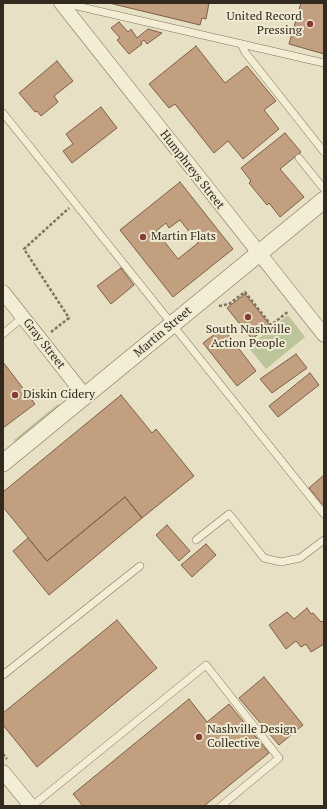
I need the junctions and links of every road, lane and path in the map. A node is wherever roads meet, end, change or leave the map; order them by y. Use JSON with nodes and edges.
{"nodes":[{"id":1,"x":61,"y":3,"type":"edge"},
{"id":2,"x":64,"y":3,"type":"edge"},
{"id":3,"x":241,"y":44,"type":"junction"},
{"id":4,"x":324,"y":63,"type":"edge"},
{"id":5,"x":3,"y":113,"type":"edge"},
{"id":6,"x":324,"y":152,"type":"edge"},
{"id":7,"x":299,"y":158,"type":"dead end"},
{"id":8,"x":324,"y":189,"type":"edge"},
{"id":9,"x":324,"y":200,"type":"edge"},
{"id":10,"x":75,"y":202,"type":"junction"},
{"id":11,"x":258,"y":253,"type":"junction"},
{"id":12,"x":242,"y":289,"type":"dead end"},
{"id":13,"x":3,"y":292,"type":"edge"},
{"id":14,"x":245,"y":292,"type":"junction"},
{"id":15,"x":218,"y":306,"type":"dead end"},
{"id":16,"x":289,"y":311,"type":"dead end"},
{"id":17,"x":23,"y":317,"type":"junction"},
{"id":18,"x":173,"y":324,"type":"junction"},
{"id":19,"x":323,"y":332,"type":"edge"},
{"id":20,"x":3,"y":334,"type":"edge"},
{"id":21,"x":41,"y":341,"type":"junction"},
{"id":22,"x":85,"y":396,"type":"junction"},
{"id":23,"x":3,"y":463,"type":"edge"},
{"id":24,"x":324,"y":514,"type":"edge"},
{"id":25,"x":196,"y":540,"type":"dead end"},
{"id":26,"x":324,"y":540,"type":"edge"},
{"id":27,"x":140,"y":566,"type":"dead end"},
{"id":28,"x":3,"y":675,"type":"edge"},
{"id":29,"x":3,"y":772,"type":"edge"},
{"id":30,"x":31,"y":806,"type":"edge"},
{"id":31,"x":221,"y":806,"type":"edge"}],
"edges":[{"from":1,"to":11,"type":"street","name":"Humphreys Street"},
{"from":2,"to":3,"type":"lane"},
{"from":3,"to":4,"type":"lane"},
{"from":3,"to":6,"type":"lane"},
{"from":5,"to":10,"type":"lane"},
{"from":7,"to":8,"type":"lane"},
{"from":9,"to":11,"type":"street","name":"Martin Street"},
{"from":10,"to":18,"type":"lane"},
{"from":10,"to":21,"type":"path"},
{"from":11,"to":18,"type":"street","name":"Martin Street"},
{"from":11,"to":19,"type":"street","name":"Humphreys Street"},
{"from":12,"to":14,"type":"path"},
{"from":13,"to":17,"type":"street","name":"Gray Street"},
{"from":14,"to":15,"type":"path"},
{"from":14,"to":16,"type":"path"},
{"from":17,"to":20,"type":"lane"},
{"from":17,"to":21,"type":"street","name":"Gray Street"},
{"from":18,"to":22,"type":"street","name":"Martin Street"},
{"from":18,"to":24,"type":"lane"},
{"from":21,"to":22,"type":"street","name":"Gray Street"},
{"from":22,"to":23,"type":"street","name":"Martin Street"},
{"from":25,"to":26,"type":"lane"},
{"from":27,"to":28,"type":"lane"},
{"from":29,"to":30,"type":"street"},
{"from":30,"to":31,"type":"lane"}]}
